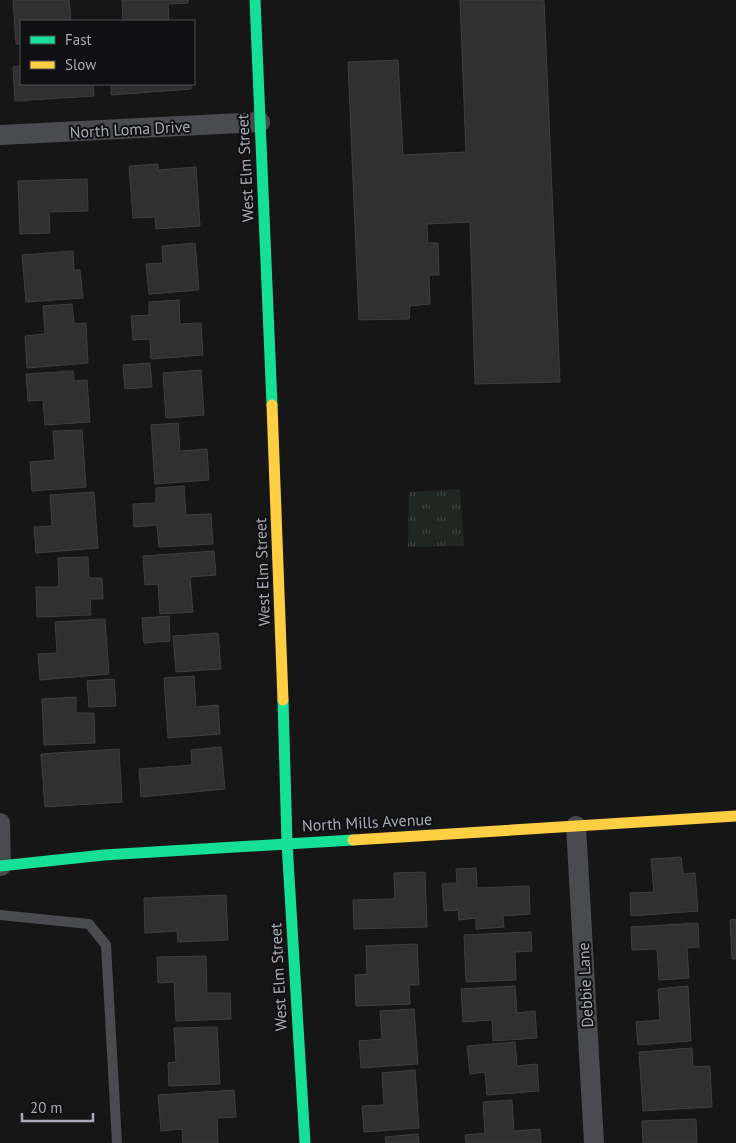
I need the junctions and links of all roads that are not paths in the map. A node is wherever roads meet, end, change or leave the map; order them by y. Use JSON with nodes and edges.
{"nodes":[{"id":1,"x":255,"y":0,"type":"edge"},
{"id":2,"x":260,"y":122,"type":"junction"},
{"id":3,"x":0,"y":135,"type":"edge"},
{"id":4,"x":736,"y":816,"type":"edge"},
{"id":5,"x":0,"y":823,"type":"edge"},
{"id":6,"x":576,"y":826,"type":"junction"},
{"id":7,"x":287,"y":843,"type":"junction"},
{"id":8,"x":1,"y":866,"type":"edge"},
{"id":9,"x":0,"y":915,"type":"edge"},
{"id":10,"x":117,"y":1143,"type":"edge"},
{"id":11,"x":304,"y":1143,"type":"edge"},
{"id":12,"x":594,"y":1143,"type":"edge"}],
"edges":[{"from":1,"to":2,"type":"street","name":"West Elm Street"},
{"from":2,"to":3,"type":"street","name":"North Loma Drive"},
{"from":2,"to":7,"type":"street","name":"West Elm Street"},
{"from":4,"to":6,"type":"street","name":"North Mills Avenue"},
{"from":5,"to":8,"type":"street"},
{"from":6,"to":7,"type":"street","name":"North Mills Avenue"},
{"from":6,"to":12,"type":"street","name":"Debbie Lane"},
{"from":7,"to":8,"type":"street","name":"North Mills Avenue"},
{"from":7,"to":11,"type":"street","name":"West Elm Street"},
{"from":9,"to":10,"type":"lane"}]}
